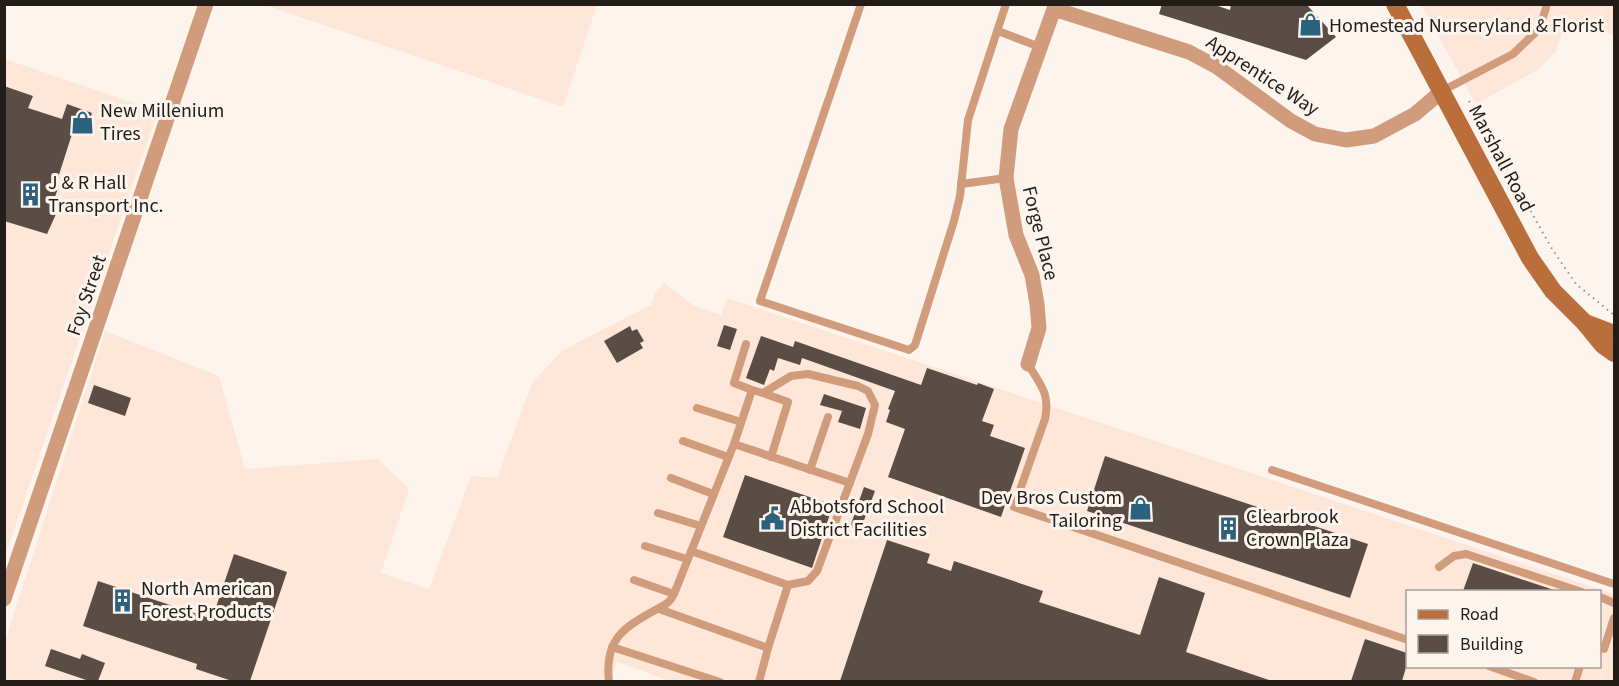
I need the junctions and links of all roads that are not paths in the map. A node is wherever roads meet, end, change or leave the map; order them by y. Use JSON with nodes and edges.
{"nodes":[{"id":1,"x":206,"y":4,"type":"edge"},
{"id":2,"x":861,"y":4,"type":"edge"},
{"id":3,"x":1006,"y":4,"type":"edge"},
{"id":4,"x":1395,"y":4,"type":"edge"},
{"id":5,"x":1547,"y":4,"type":"edge"},
{"id":6,"x":1053,"y":7,"type":"edge"},
{"id":7,"x":998,"y":31,"type":"junction"},
{"id":8,"x":1040,"y":47,"type":"junction"},
{"id":9,"x":1441,"y":92,"type":"junction"},
{"id":10,"x":1006,"y":178,"type":"junction"},
{"id":11,"x":961,"y":184,"type":"junction"},
{"id":12,"x":1585,"y":323,"type":"junction"},
{"id":13,"x":1614,"y":334,"type":"edge"},
{"id":14,"x":1614,"y":340,"type":"edge"},
{"id":15,"x":746,"y":344,"type":"dead end"},
{"id":16,"x":1614,"y":353,"type":"edge"},
{"id":17,"x":1028,"y":364,"type":"joint"},
{"id":18,"x":752,"y":390,"type":"junction"},
{"id":19,"x":763,"y":393,"type":"junction"},
{"id":20,"x":697,"y":408,"type":"dead end"},
{"id":21,"x":828,"y":417,"type":"dead end"},
{"id":22,"x":741,"y":422,"type":"junction"},
{"id":23,"x":683,"y":441,"type":"dead end"},
{"id":24,"x":734,"y":444,"type":"junction"},
{"id":25,"x":728,"y":457,"type":"junction"},
{"id":26,"x":771,"y":457,"type":"junction"},
{"id":27,"x":810,"y":470,"type":"junction"},
{"id":28,"x":1272,"y":470,"type":"dead end"},
{"id":29,"x":671,"y":478,"type":"dead end"},
{"id":30,"x":850,"y":483,"type":"junction"},
{"id":31,"x":713,"y":494,"type":"junction"},
{"id":32,"x":658,"y":513,"type":"dead end"},
{"id":33,"x":701,"y":526,"type":"junction"},
{"id":34,"x":645,"y":546,"type":"dead end"},
{"id":35,"x":691,"y":550,"type":"junction"},
{"id":36,"x":687,"y":560,"type":"junction"},
{"id":37,"x":1439,"y":567,"type":"dead end"},
{"id":38,"x":634,"y":580,"type":"dead end"},
{"id":39,"x":1614,"y":584,"type":"edge"},
{"id":40,"x":788,"y":585,"type":"junction"},
{"id":41,"x":1579,"y":590,"type":"edge"},
{"id":42,"x":674,"y":594,"type":"junction"},
{"id":43,"x":4,"y":598,"type":"edge"},
{"id":44,"x":658,"y":609,"type":"junction"},
{"id":45,"x":1614,"y":618,"type":"edge"},
{"id":46,"x":1406,"y":640,"type":"edge"},
{"id":47,"x":612,"y":646,"type":"junction"},
{"id":48,"x":768,"y":648,"type":"junction"},
{"id":49,"x":1604,"y":649,"type":"dead end"},
{"id":50,"x":1495,"y":668,"type":"edge"},
{"id":51,"x":609,"y":681,"type":"edge"},
{"id":52,"x":720,"y":681,"type":"edge"},
{"id":53,"x":759,"y":681,"type":"edge"},
{"id":54,"x":1534,"y":681,"type":"edge"}],
"edges":[{"from":1,"to":43,"type":"street","name":"Foy Street"},
{"from":2,"to":11,"type":"lane"},
{"from":3,"to":7,"type":"lane"},
{"from":4,"to":9,"type":"main road","name":"Marshall Road"},
{"from":5,"to":9,"type":"lane"},
{"from":6,"to":8,"type":"street","name":"Forge Place"},
{"from":6,"to":9,"type":"street","name":"Apprentice Way"},
{"from":7,"to":8,"type":"lane"},
{"from":7,"to":11,"type":"lane"},
{"from":8,"to":10,"type":"street","name":"Forge Place"},
{"from":9,"to":12,"type":"main road","name":"Marshall Road"},
{"from":10,"to":11,"type":"lane"},
{"from":10,"to":17,"type":"street","name":"Forge Place"},
{"from":12,"to":13,"type":"main road"},
{"from":12,"to":14,"type":"main road","name":"Marshall Road"},
{"from":12,"to":16,"type":"main road","name":"Marshall Road"},
{"from":15,"to":18,"type":"lane"},
{"from":17,"to":46,"type":"lane"},
{"from":18,"to":19,"type":"lane"},
{"from":18,"to":22,"type":"lane"},
{"from":19,"to":26,"type":"lane"},
{"from":19,"to":30,"type":"lane"},
{"from":20,"to":22,"type":"lane"},
{"from":21,"to":27,"type":"lane"},
{"from":22,"to":24,"type":"lane"},
{"from":23,"to":25,"type":"lane"},
{"from":24,"to":25,"type":"lane"},
{"from":24,"to":26,"type":"lane"},
{"from":25,"to":31,"type":"lane"},
{"from":26,"to":27,"type":"lane"},
{"from":27,"to":30,"type":"lane"},
{"from":28,"to":39,"type":"lane"},
{"from":29,"to":31,"type":"lane"},
{"from":30,"to":40,"type":"lane"},
{"from":31,"to":33,"type":"lane"},
{"from":32,"to":33,"type":"lane"},
{"from":33,"to":35,"type":"lane"},
{"from":34,"to":36,"type":"lane"},
{"from":35,"to":36,"type":"lane"},
{"from":35,"to":40,"type":"lane"},
{"from":36,"to":42,"type":"lane"},
{"from":37,"to":41,"type":"lane"},
{"from":38,"to":42,"type":"lane"},
{"from":40,"to":48,"type":"lane"},
{"from":42,"to":44,"type":"lane"},
{"from":44,"to":47,"type":"lane"},
{"from":44,"to":48,"type":"lane"},
{"from":45,"to":49,"type":"lane"},
{"from":47,"to":51,"type":"lane"},
{"from":47,"to":52,"type":"lane"},
{"from":48,"to":53,"type":"lane"},
{"from":50,"to":54,"type":"lane"}]}
